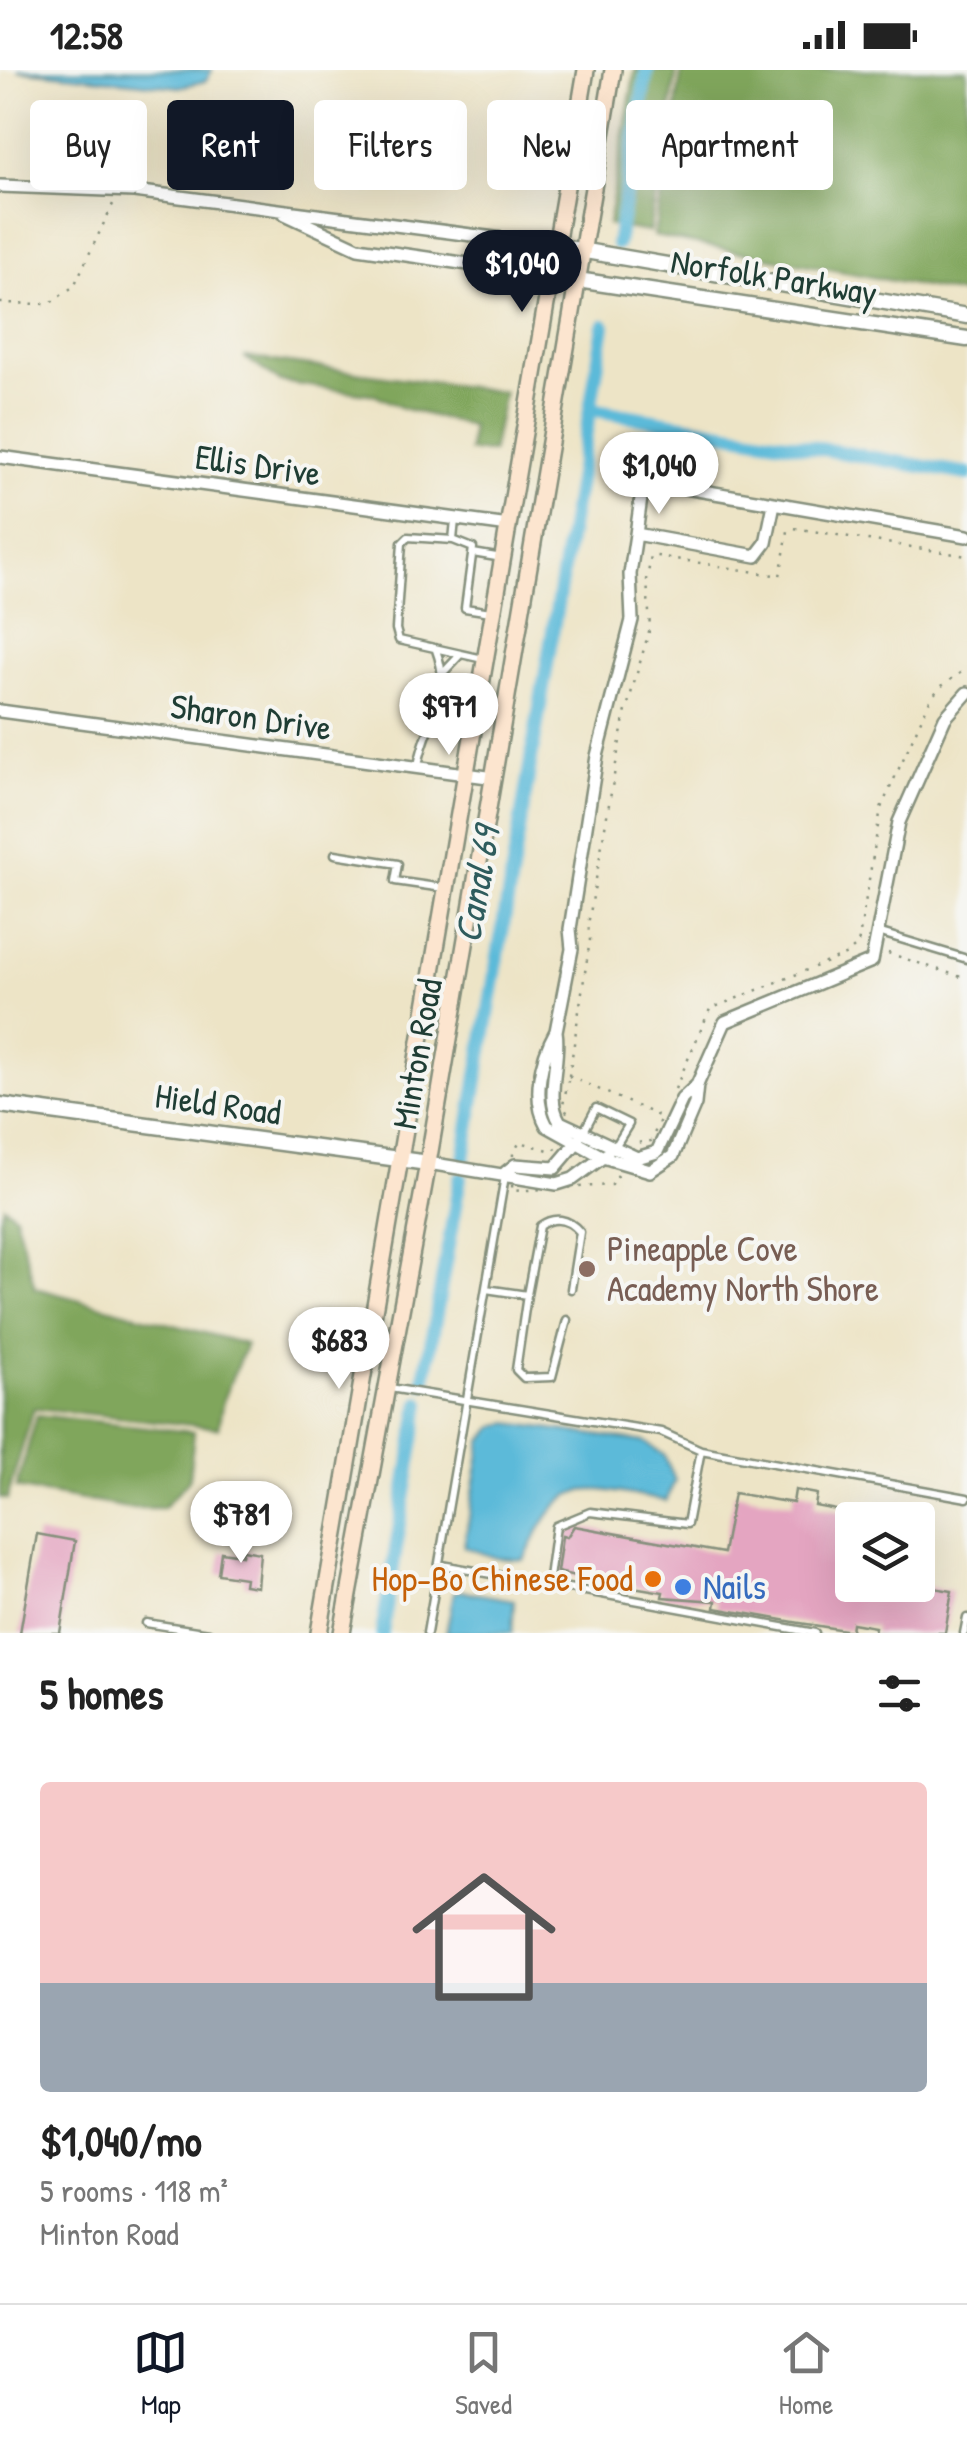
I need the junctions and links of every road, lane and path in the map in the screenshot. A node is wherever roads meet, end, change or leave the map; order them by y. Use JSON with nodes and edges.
{"nodes":[{"id":1,"x":586,"y":70,"type":"edge"},
{"id":2,"x":614,"y":70,"type":"edge"},
{"id":3,"x":0,"y":186,"type":"edge"},
{"id":4,"x":30,"y":187,"type":"edge"},
{"id":5,"x":122,"y":190,"type":"joint"},
{"id":6,"x":281,"y":212,"type":"junction"},
{"id":7,"x":556,"y":246,"type":"junction"},
{"id":8,"x":582,"y":250,"type":"junction"},
{"id":9,"x":551,"y":276,"type":"junction"},
{"id":10,"x":577,"y":279,"type":"junction"},
{"id":11,"x":0,"y":303,"type":"edge"},
{"id":12,"x":967,"y":316,"type":"edge"},
{"id":13,"x":967,"y":338,"type":"edge"},
{"id":14,"x":0,"y":458,"type":"edge"},
{"id":15,"x":774,"y":504,"type":"junction"},
{"id":16,"x":455,"y":519,"type":"junction"},
{"id":17,"x":510,"y":526,"type":"junction"},
{"id":18,"x":636,"y":534,"type":"junction"},
{"id":19,"x":967,"y":536,"type":"edge"},
{"id":20,"x":452,"y":540,"type":"junction"},
{"id":21,"x":473,"y":553,"type":"junction"},
{"id":22,"x":967,"y":556,"type":"edge"},
{"id":23,"x":504,"y":558,"type":"junction"},
{"id":24,"x":496,"y":612,"type":"junction"},
{"id":25,"x":436,"y":650,"type":"junction"},
{"id":26,"x":459,"y":656,"type":"junction"},
{"id":27,"x":488,"y":659,"type":"junction"},
{"id":28,"x":967,"y":668,"type":"edge"},
{"id":29,"x":444,"y":672,"type":"junction"},
{"id":30,"x":967,"y":693,"type":"edge"},
{"id":31,"x":0,"y":711,"type":"edge"},
{"id":32,"x":418,"y":767,"type":"junction"},
{"id":33,"x":470,"y":774,"type":"junction"},
{"id":34,"x":495,"y":778,"type":"junction"},
{"id":35,"x":335,"y":854,"type":"dead end"},
{"id":36,"x":449,"y":889,"type":"junction"},
{"id":37,"x":880,"y":932,"type":"junction"},
{"id":38,"x":858,"y":945,"type":"junction"},
{"id":39,"x":876,"y":952,"type":"junction"},
{"id":40,"x":967,"y":958,"type":"edge"},
{"id":41,"x":967,"y":979,"type":"edge"},
{"id":42,"x":556,"y":1031,"type":"junction"},
{"id":43,"x":544,"y":1062,"type":"junction"},
{"id":44,"x":558,"y":1064,"type":"junction"},
{"id":45,"x":569,"y":1076,"type":"dead end"},
{"id":46,"x":672,"y":1096,"type":"dead end"},
{"id":47,"x":0,"y":1105,"type":"edge"},
{"id":48,"x":677,"y":1113,"type":"junction"},
{"id":49,"x":662,"y":1117,"type":"dead end"},
{"id":50,"x":580,"y":1139,"type":"junction"},
{"id":51,"x":615,"y":1148,"type":"junction"},
{"id":52,"x":603,"y":1157,"type":"junction"},
{"id":53,"x":403,"y":1160,"type":"junction"},
{"id":54,"x":428,"y":1163,"type":"junction"},
{"id":55,"x":506,"y":1172,"type":"junction"},
{"id":56,"x":572,"y":1288,"type":"dead end"},
{"id":57,"x":486,"y":1289,"type":"junction"},
{"id":58,"x":380,"y":1293,"type":"junction"},
{"id":59,"x":527,"y":1295,"type":"junction"},
{"id":60,"x":567,"y":1320,"type":"dead end"},
{"id":61,"x":387,"y":1388,"type":"junction"},
{"id":62,"x":469,"y":1400,"type":"junction"},
{"id":63,"x":701,"y":1450,"type":"junction"},
{"id":64,"x":967,"y":1498,"type":"edge"},
{"id":65,"x":442,"y":1566,"type":"junction"},
{"id":66,"x":548,"y":1584,"type":"junction"},
{"id":67,"x":967,"y":1618,"type":"edge"},
{"id":68,"x":146,"y":1623,"type":"dead end"},
{"id":69,"x":209,"y":1633,"type":"edge"},
{"id":70,"x":319,"y":1633,"type":"edge"},
{"id":71,"x":342,"y":1633,"type":"edge"},
{"id":72,"x":427,"y":1633,"type":"edge"},
{"id":73,"x":815,"y":1633,"type":"edge"},
{"id":74,"x":964,"y":1633,"type":"edge"}],
"edges":[{"from":1,"to":7,"type":"main road","name":"Minton Road"},
{"from":2,"to":8,"type":"main road","name":"Minton Road"},
{"from":3,"to":4,"type":"street","name":"Norfolk Parkway"},
{"from":5,"to":6,"type":"street","name":"Norfolk Parkway"},
{"from":5,"to":11,"type":"path"},
{"from":6,"to":7,"type":"street","name":"Norfolk Parkway"},
{"from":6,"to":9,"type":"street","name":"Norfolk Parkway"},
{"from":7,"to":8,"type":"street","name":"Norfolk Parkway"},
{"from":7,"to":9,"type":"main road","name":"Minton Road"},
{"from":8,"to":10,"type":"main road","name":"Minton Road"},
{"from":8,"to":12,"type":"street","name":"Norfolk Parkway"},
{"from":9,"to":10,"type":"street","name":"Norfolk Parkway"},
{"from":9,"to":17,"type":"main road","name":"Minton Road"},
{"from":10,"to":13,"type":"street","name":"Norfolk Parkway"},
{"from":10,"to":34,"type":"main road","name":"Minton Road"},
{"from":14,"to":16,"type":"street","name":"Ellis Drive"},
{"from":15,"to":18,"type":"street"},
{"from":15,"to":18,"type":"street"},
{"from":15,"to":19,"type":"street"},
{"from":16,"to":17,"type":"street","name":"Ellis Drive"},
{"from":16,"to":20,"type":"lane"},
{"from":17,"to":23,"type":"main road","name":"Minton Road"},
{"from":18,"to":42,"type":"street"},
{"from":20,"to":21,"type":"lane"},
{"from":20,"to":25,"type":"lane"},
{"from":21,"to":23,"type":"lane"},
{"from":21,"to":24,"type":"lane"},
{"from":22,"to":45,"type":"path"},
{"from":23,"to":24,"type":"main road","name":"Minton Road"},
{"from":24,"to":27,"type":"main road","name":"Minton Road"},
{"from":25,"to":26,"type":"lane"},
{"from":25,"to":29,"type":"lane"},
{"from":26,"to":27,"type":"lane"},
{"from":26,"to":29,"type":"lane"},
{"from":27,"to":33,"type":"main road","name":"Minton Road"},
{"from":28,"to":38,"type":"path"},
{"from":29,"to":32,"type":"lane"},
{"from":30,"to":37,"type":"street"},
{"from":31,"to":32,"type":"street","name":"Sharon Drive"},
{"from":32,"to":33,"type":"street","name":"Sharon Drive"},
{"from":33,"to":34,"type":"street","name":"Sharon Drive"},
{"from":33,"to":36,"type":"main road","name":"Minton Road"},
{"from":34,"to":54,"type":"main road","name":"Minton Road"},
{"from":35,"to":36,"type":"lane"},
{"from":36,"to":53,"type":"main road","name":"Minton Road"},
{"from":37,"to":39,"type":"street"},
{"from":37,"to":40,"type":"lane"},
{"from":38,"to":39,"type":"path"},
{"from":38,"to":46,"type":"path"},
{"from":39,"to":41,"type":"path"},
{"from":39,"to":48,"type":"street"},
{"from":42,"to":43,"type":"street"},
{"from":42,"to":44,"type":"street"},
{"from":43,"to":44,"type":"street"},
{"from":43,"to":50,"type":"street"},
{"from":44,"to":50,"type":"street"},
{"from":47,"to":53,"type":"street","name":"Hield Road"},
{"from":48,"to":49,"type":"path"},
{"from":48,"to":51,"type":"street"},
{"from":48,"to":52,"type":"street"},
{"from":50,"to":51,"type":"street"},
{"from":50,"to":51,"type":"lane"},
{"from":50,"to":52,"type":"street"},
{"from":50,"to":55,"type":"street"},
{"from":51,"to":52,"type":"street"},
{"from":52,"to":55,"type":"street"},
{"from":53,"to":54,"type":"street","name":"Hield Road"},
{"from":53,"to":58,"type":"main road","name":"Minton Road"},
{"from":54,"to":55,"type":"street"},
{"from":54,"to":61,"type":"main road","name":"Minton Road"},
{"from":55,"to":57,"type":"lane"},
{"from":56,"to":59,"type":"lane"},
{"from":57,"to":59,"type":"lane"},
{"from":57,"to":62,"type":"lane"},
{"from":58,"to":61,"type":"main road"},
{"from":58,"to":70,"type":"main road","name":"Minton Road"},
{"from":59,"to":60,"type":"lane"},
{"from":61,"to":62,"type":"lane"},
{"from":61,"to":71,"type":"main road","name":"Minton Road"},
{"from":62,"to":63,"type":"lane"},
{"from":62,"to":65,"type":"lane"},
{"from":63,"to":64,"type":"lane"},
{"from":63,"to":66,"type":"lane"},
{"from":65,"to":66,"type":"lane"},
{"from":65,"to":72,"type":"lane"},
{"from":66,"to":73,"type":"lane"},
{"from":67,"to":74,"type":"lane"},
{"from":68,"to":69,"type":"lane"}]}
